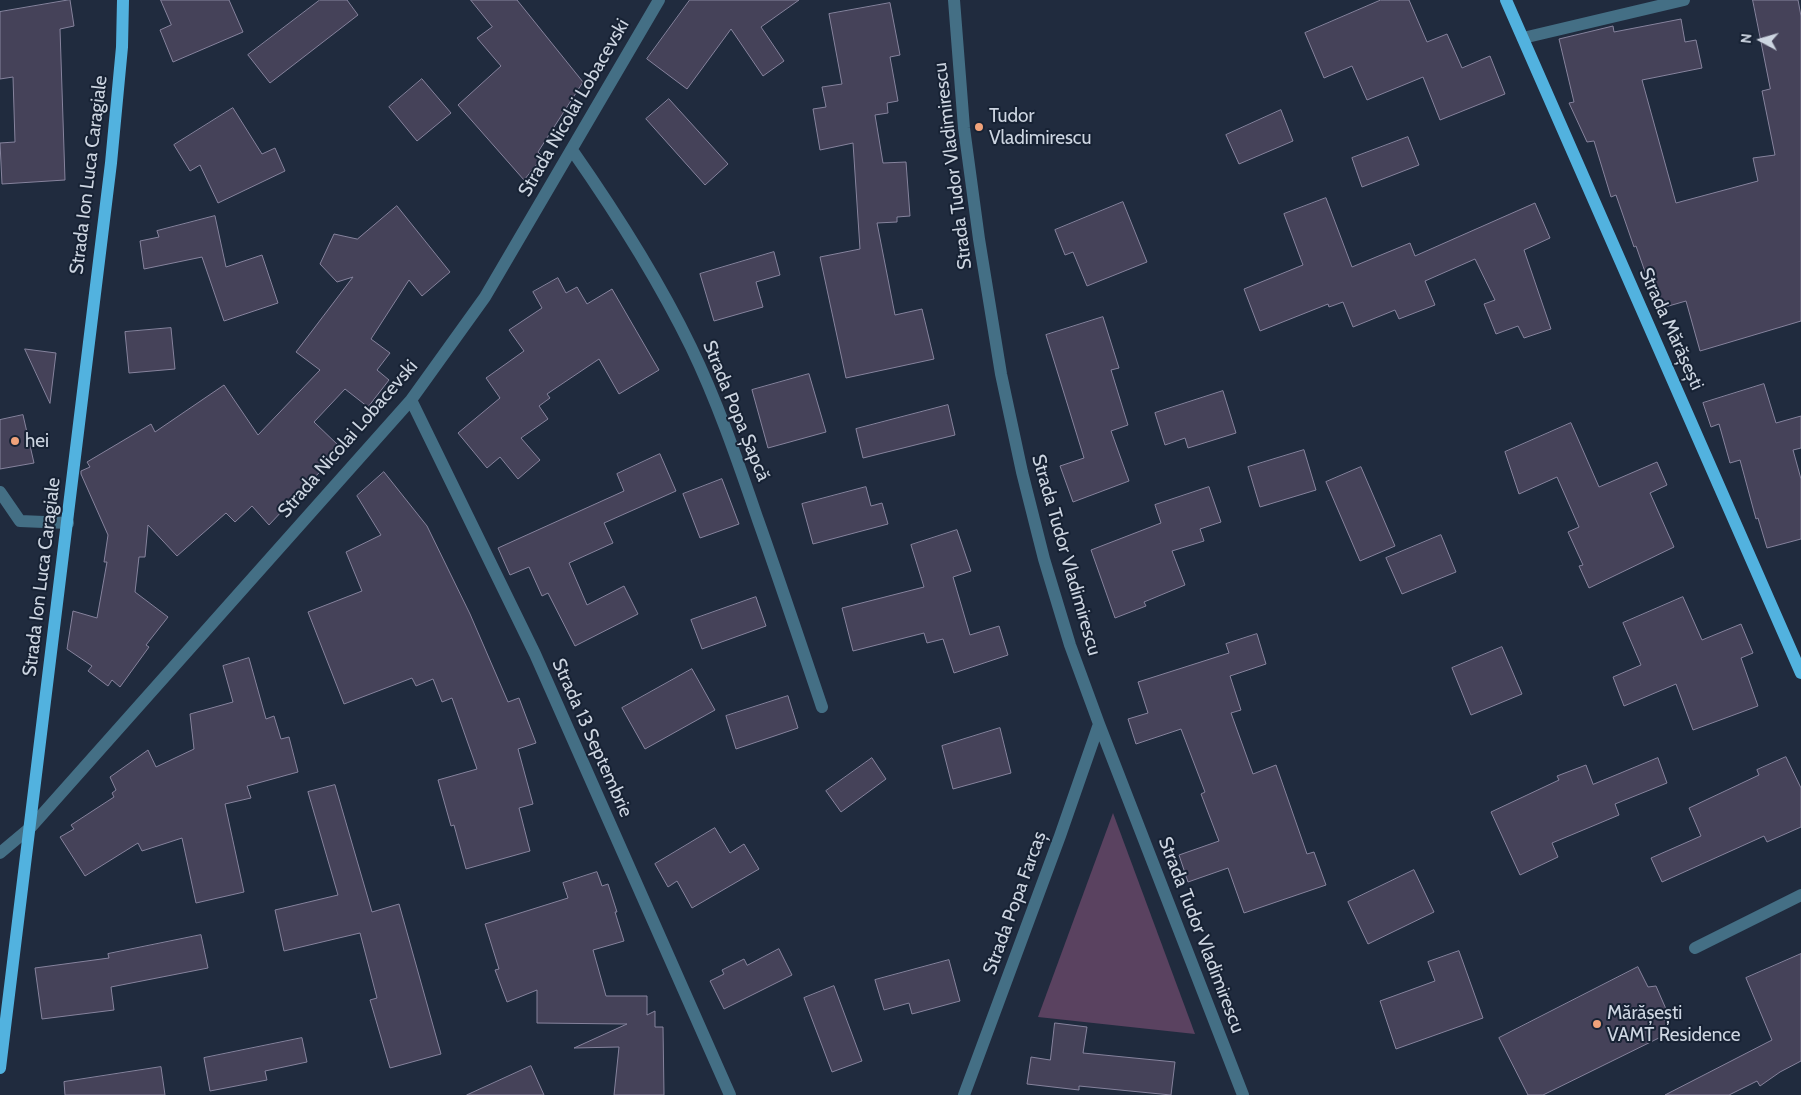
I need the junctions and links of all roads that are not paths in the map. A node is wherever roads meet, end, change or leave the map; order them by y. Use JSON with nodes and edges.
{"nodes":[{"id":1,"x":123,"y":0,"type":"edge"},
{"id":2,"x":659,"y":0,"type":"edge"},
{"id":3,"x":954,"y":0,"type":"edge"},
{"id":4,"x":1506,"y":0,"type":"edge"},
{"id":5,"x":1684,"y":0,"type":"edge"},
{"id":6,"x":1523,"y":38,"type":"junction"},
{"id":7,"x":572,"y":150,"type":"junction"},
{"id":8,"x":411,"y":400,"type":"junction"},
{"id":9,"x":0,"y":492,"type":"edge"},
{"id":10,"x":68,"y":523,"type":"junction"},
{"id":11,"x":1801,"y":673,"type":"edge"},
{"id":12,"x":822,"y":707,"type":"dead end"},
{"id":13,"x":1099,"y":724,"type":"junction"},
{"id":14,"x":31,"y":827,"type":"junction"},
{"id":15,"x":0,"y":853,"type":"edge"},
{"id":16,"x":1801,"y":895,"type":"edge"},
{"id":17,"x":1695,"y":948,"type":"dead end"},
{"id":18,"x":0,"y":1068,"type":"edge"},
{"id":19,"x":730,"y":1095,"type":"edge"},
{"id":20,"x":964,"y":1095,"type":"edge"},
{"id":21,"x":1243,"y":1095,"type":"edge"}],
"edges":[{"from":1,"to":10,"type":"main road","name":"Strada Ion Luca Caragiale"},
{"from":2,"to":7,"type":"street","name":"Strada Nicolai Lobacevski"},
{"from":3,"to":13,"type":"street","name":"Strada Tudor Vladimirescu"},
{"from":4,"to":6,"type":"main road","name":"Strada Mărășești"},
{"from":5,"to":6,"type":"street"},
{"from":6,"to":11,"type":"main road","name":"Strada Mărășești"},
{"from":7,"to":8,"type":"street","name":"Strada Nicolai Lobacevski"},
{"from":7,"to":12,"type":"street","name":"Strada Popa Șapcă"},
{"from":8,"to":14,"type":"street","name":"Strada Nicolai Lobacevski"},
{"from":8,"to":19,"type":"street","name":"Strada 13 Septembrie"},
{"from":9,"to":10,"type":"street"},
{"from":10,"to":14,"type":"main road","name":"Strada Ion Luca Caragiale"},
{"from":13,"to":20,"type":"street","name":"Strada Popa Farcaș"},
{"from":13,"to":21,"type":"street","name":"Strada Tudor Vladimirescu"},
{"from":14,"to":15,"type":"street","name":"Strada Nicolai Lobacevski"},
{"from":14,"to":18,"type":"main road","name":"Strada Ion Luca Caragiale"},
{"from":16,"to":17,"type":"street"}]}
